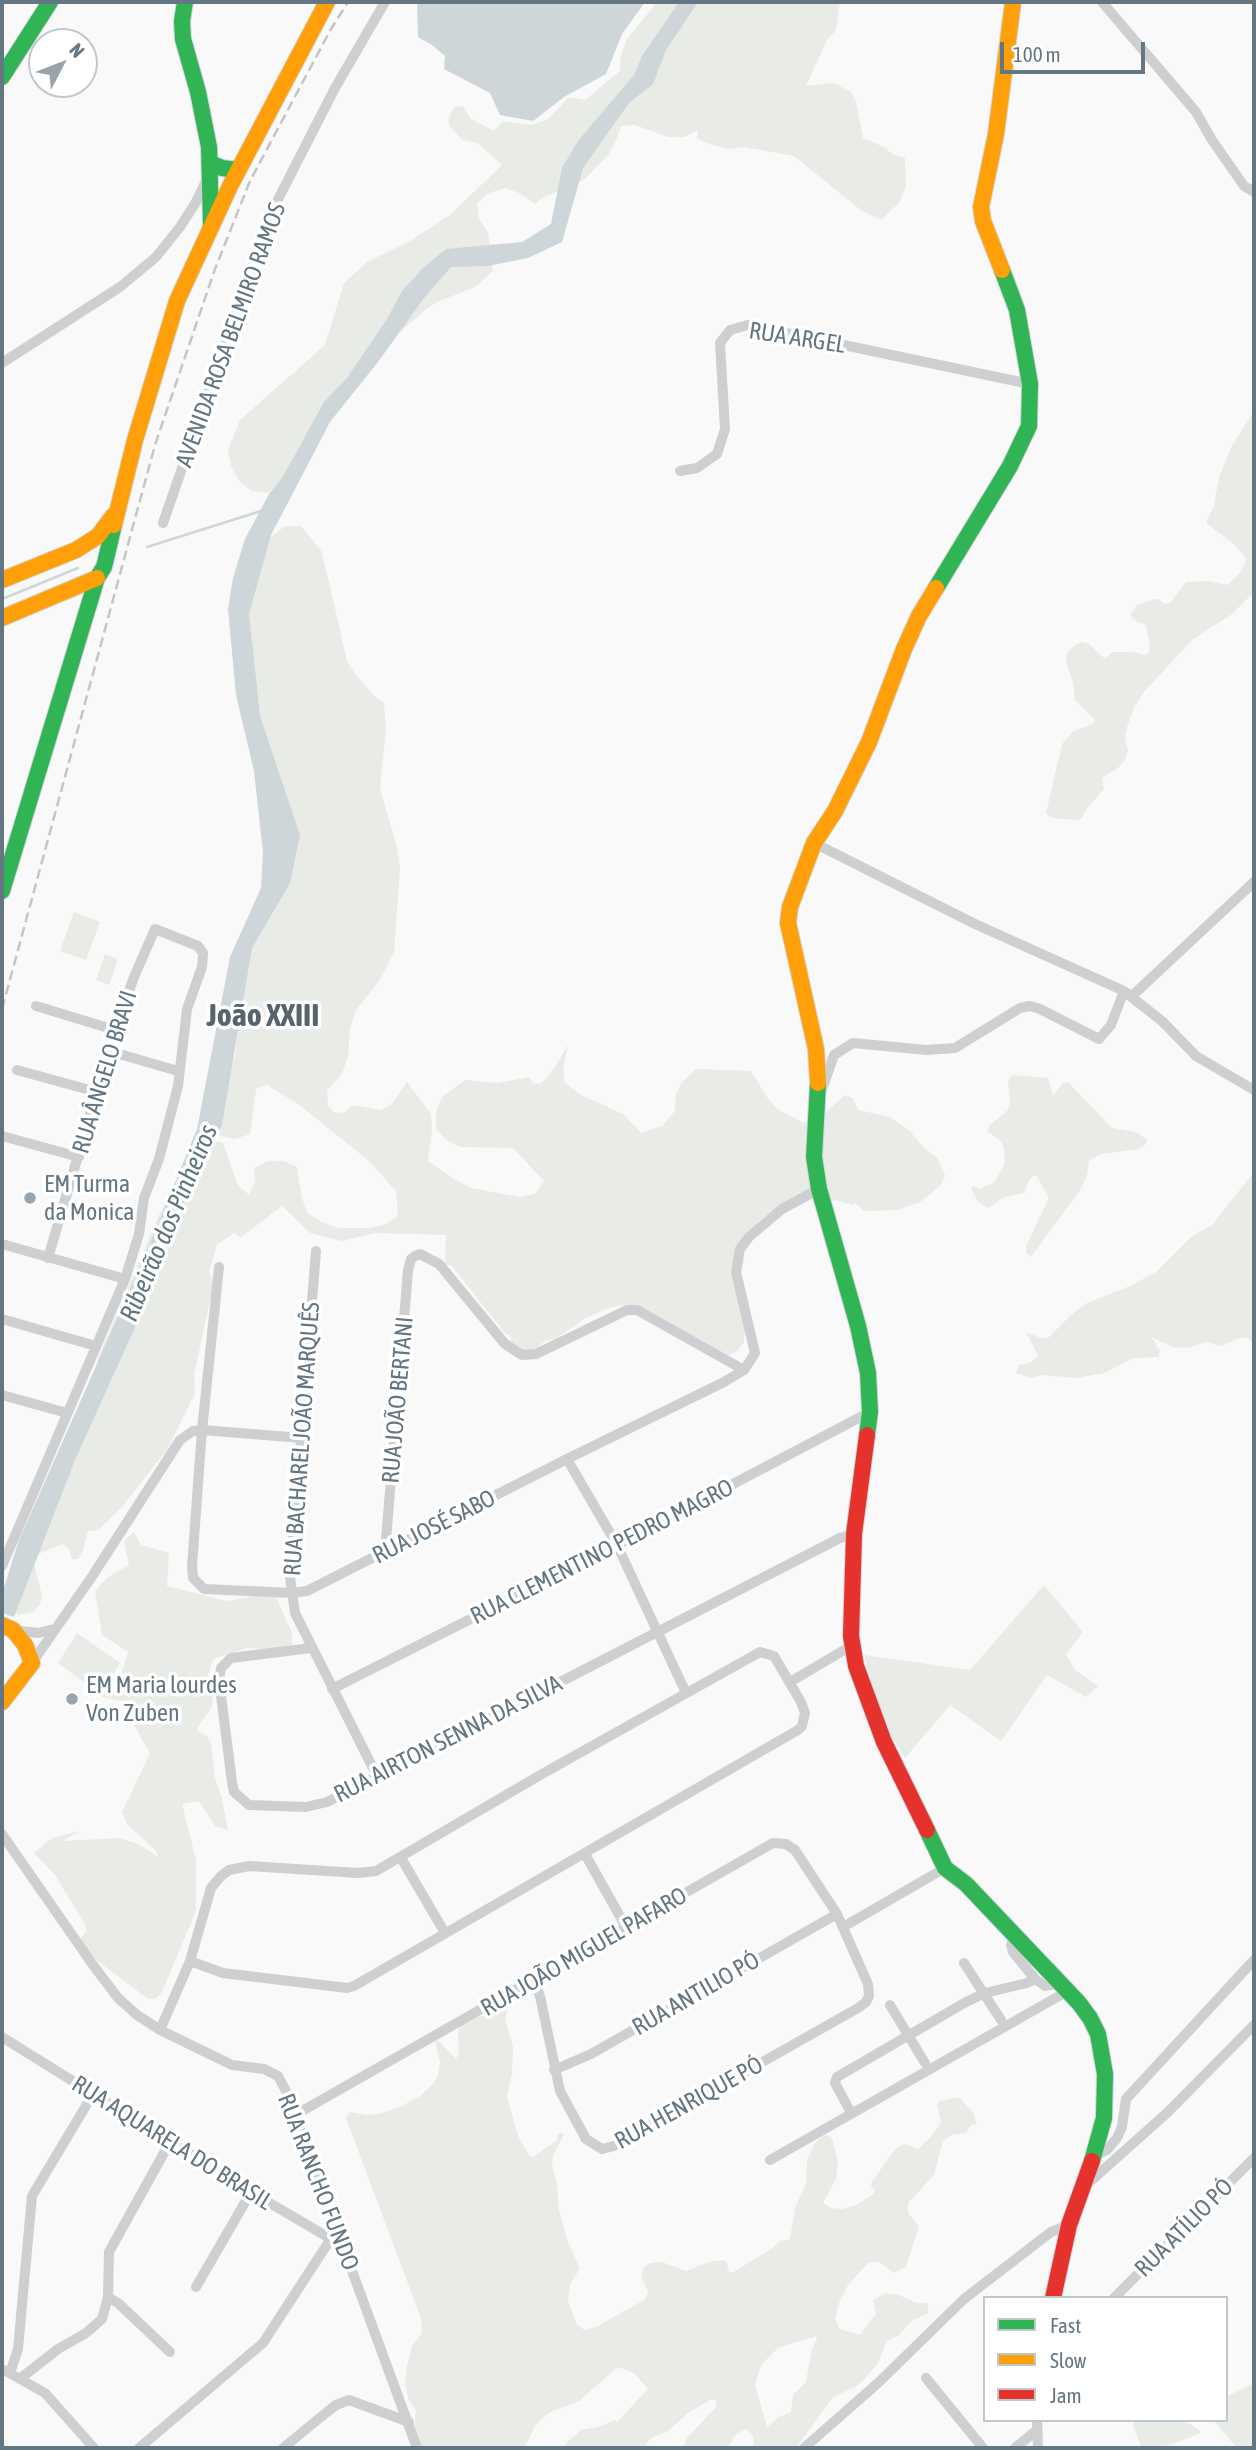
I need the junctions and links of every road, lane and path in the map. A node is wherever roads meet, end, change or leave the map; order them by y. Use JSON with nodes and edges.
{"nodes":[{"id":1,"x":50,"y":2,"type":"edge"},
{"id":2,"x":185,"y":2,"type":"edge"},
{"id":3,"x":327,"y":2,"type":"edge"},
{"id":4,"x":385,"y":2,"type":"edge"},
{"id":5,"x":1013,"y":2,"type":"edge"},
{"id":6,"x":1102,"y":2,"type":"edge"},
{"id":7,"x":2,"y":77,"type":"edge"},
{"id":8,"x":210,"y":166,"type":"junction"},
{"id":9,"x":238,"y":170,"type":"junction"},
{"id":10,"x":1254,"y":192,"type":"edge"},
{"id":11,"x":211,"y":224,"type":"junction"},
{"id":12,"x":2,"y":363,"type":"edge"},
{"id":13,"x":1030,"y":384,"type":"junction"},
{"id":14,"x":680,"y":471,"type":"dead end"},
{"id":15,"x":117,"y":510,"type":"junction"},
{"id":16,"x":163,"y":523,"type":"dead end"},
{"id":17,"x":76,"y":550,"type":"junction"},
{"id":18,"x":103,"y":566,"type":"junction"},
{"id":19,"x":2,"y":580,"type":"edge"},
{"id":20,"x":2,"y":618,"type":"edge"},
{"id":21,"x":814,"y":843,"type":"junction"},
{"id":22,"x":1254,"y":882,"type":"edge"},
{"id":23,"x":2,"y":891,"type":"edge"},
{"id":24,"x":1128,"y":993,"type":"junction"},
{"id":25,"x":36,"y":1006,"type":"dead end"},
{"id":26,"x":115,"y":1030,"type":"junction"},
{"id":27,"x":109,"y":1051,"type":"junction"},
{"id":28,"x":16,"y":1070,"type":"dead end"},
{"id":29,"x":178,"y":1071,"type":"junction"},
{"id":30,"x":1254,"y":1090,"type":"edge"},
{"id":31,"x":97,"y":1092,"type":"junction"},
{"id":32,"x":819,"y":1097,"type":"junction"},
{"id":33,"x":2,"y":1136,"type":"edge"},
{"id":34,"x":79,"y":1157,"type":"junction"},
{"id":35,"x":820,"y":1189,"type":"junction"},
{"id":36,"x":2,"y":1244,"type":"edge"},
{"id":37,"x":316,"y":1251,"type":"dead end"},
{"id":38,"x":48,"y":1258,"type":"junction"},
{"id":39,"x":219,"y":1267,"type":"dead end"},
{"id":40,"x":125,"y":1279,"type":"junction"},
{"id":41,"x":2,"y":1319,"type":"edge"},
{"id":42,"x":96,"y":1346,"type":"junction"},
{"id":43,"x":744,"y":1370,"type":"junction"},
{"id":44,"x":2,"y":1395,"type":"edge"},
{"id":45,"x":870,"y":1412,"type":"junction"},
{"id":46,"x":66,"y":1413,"type":"junction"},
{"id":47,"x":202,"y":1430,"type":"junction"},
{"id":48,"x":302,"y":1438,"type":"junction"},
{"id":49,"x":567,"y":1458,"type":"junction"},
{"id":50,"x":854,"y":1534,"type":"junction"},
{"id":51,"x":617,"y":1545,"type":"junction"},
{"id":52,"x":385,"y":1552,"type":"junction"},
{"id":53,"x":2,"y":1566,"type":"edge"},
{"id":54,"x":292,"y":1593,"type":"junction"},
{"id":55,"x":7,"y":1627,"type":"edge"},
{"id":56,"x":54,"y":1629,"type":"junction"},
{"id":57,"x":658,"y":1632,"type":"junction"},
{"id":58,"x":851,"y":1646,"type":"junction"},
{"id":59,"x":311,"y":1648,"type":"junction"},
{"id":60,"x":32,"y":1663,"type":"junction"},
{"id":61,"x":790,"y":1682,"type":"junction"},
{"id":62,"x":332,"y":1689,"type":"junction"},
{"id":63,"x":686,"y":1693,"type":"junction"},
{"id":64,"x":2,"y":1702,"type":"edge"},
{"id":65,"x":377,"y":1776,"type":"junction"},
{"id":66,"x":2,"y":1834,"type":"edge"},
{"id":67,"x":586,"y":1854,"type":"junction"},
{"id":68,"x":401,"y":1858,"type":"junction"},
{"id":69,"x":945,"y":1868,"type":"junction"},
{"id":70,"x":837,"y":1914,"type":"junction"},
{"id":71,"x":626,"y":1927,"type":"junction"},
{"id":72,"x":843,"y":1927,"type":"junction"},
{"id":73,"x":445,"y":1933,"type":"junction"},
{"id":74,"x":1014,"y":1934,"type":"junction"},
{"id":75,"x":1254,"y":1960,"type":"edge"},
{"id":76,"x":190,"y":1961,"type":"junction"},
{"id":77,"x":964,"y":1963,"type":"dead end"},
{"id":78,"x":1035,"y":1979,"type":"junction"},
{"id":79,"x":534,"y":1981,"type":"junction"},
{"id":80,"x":1063,"y":1987,"type":"junction"},
{"id":81,"x":985,"y":1993,"type":"junction"},
{"id":82,"x":890,"y":2005,"type":"dead end"},
{"id":83,"x":1001,"y":2020,"type":"dead end"},
{"id":84,"x":1254,"y":2025,"type":"edge"},
{"id":85,"x":160,"y":2029,"type":"junction"},
{"id":86,"x":907,"y":2035,"type":"junction"},
{"id":87,"x":3,"y":2040,"type":"edge"},
{"id":88,"x":925,"y":2063,"type":"dead end"},
{"id":89,"x":554,"y":2070,"type":"junction"},
{"id":90,"x":93,"y":2094,"type":"junction"},
{"id":91,"x":849,"y":2109,"type":"dead end"},
{"id":92,"x":295,"y":2115,"type":"junction"},
{"id":93,"x":170,"y":2142,"type":"junction"},
{"id":94,"x":1094,"y":2157,"type":"junction"},
{"id":95,"x":1254,"y":2158,"type":"edge"},
{"id":96,"x":770,"y":2160,"type":"dead end"},
{"id":97,"x":1082,"y":2189,"type":"junction"},
{"id":98,"x":251,"y":2192,"type":"junction"},
{"id":99,"x":1069,"y":2225,"type":"junction"},
{"id":100,"x":330,"y":2240,"type":"junction"},
{"id":101,"x":343,"y":2246,"type":"junction"},
{"id":102,"x":196,"y":2287,"type":"dead end"},
{"id":103,"x":1053,"y":2296,"type":"edge"},
{"id":104,"x":1116,"y":2296,"type":"edge"},
{"id":105,"x":108,"y":2297,"type":"junction"},
{"id":106,"x":170,"y":2352,"type":"dead end"},
{"id":107,"x":11,"y":2374,"type":"edge"},
{"id":108,"x":926,"y":2378,"type":"dead end"},
{"id":109,"x":409,"y":2422,"type":"junction"},
{"id":110,"x":1036,"y":2426,"type":"edge"},
{"id":111,"x":94,"y":2448,"type":"edge"},
{"id":112,"x":139,"y":2448,"type":"edge"},
{"id":113,"x":283,"y":2448,"type":"edge"},
{"id":114,"x":417,"y":2448,"type":"edge"},
{"id":115,"x":804,"y":2448,"type":"edge"},
{"id":116,"x":982,"y":2448,"type":"edge"},
{"id":117,"x":1016,"y":2448,"type":"edge"},
{"id":118,"x":1038,"y":2448,"type":"edge"}],
"edges":[{"from":1,"to":7,"type":"street"},
{"from":2,"to":8,"type":"street"},
{"from":3,"to":9,"type":"street"},
{"from":4,"to":16,"type":"street","name":"AVENIDA ROSA BELMIRO RAMOS"},
{"from":5,"to":13,"type":"street"},
{"from":6,"to":10,"type":"street"},
{"from":8,"to":9,"type":"street"},
{"from":8,"to":11,"type":"street"},
{"from":8,"to":12,"type":"street"},
{"from":9,"to":11,"type":"street"},
{"from":11,"to":15,"type":"street"},
{"from":13,"to":14,"type":"street","name":"RUA ARGEL"},
{"from":13,"to":21,"type":"street"},
{"from":15,"to":17,"type":"street"},
{"from":15,"to":18,"type":"street"},
{"from":17,"to":18,"type":"street"},
{"from":17,"to":19,"type":"street"},
{"from":18,"to":20,"type":"street"},
{"from":18,"to":23,"type":"street"},
{"from":21,"to":24,"type":"street"},
{"from":21,"to":32,"type":"street"},
{"from":22,"to":24,"type":"street"},
{"from":24,"to":30,"type":"street"},
{"from":24,"to":32,"type":"street"},
{"from":25,"to":26,"type":"street"},
{"from":26,"to":27,"type":"street","name":"RUA ÂNGELO BRAVI"},
{"from":26,"to":29,"type":"street","name":"RUA ÂNGELO BRAVI"},
{"from":27,"to":29,"type":"street"},
{"from":27,"to":31,"type":"street","name":"RUA ÂNGELO BRAVI"},
{"from":28,"to":31,"type":"street"},
{"from":29,"to":40,"type":"street"},
{"from":31,"to":34,"type":"street","name":"RUA ÂNGELO BRAVI"},
{"from":32,"to":35,"type":"street"},
{"from":33,"to":34,"type":"street"},
{"from":34,"to":38,"type":"street","name":"RUA ÂNGELO BRAVI"},
{"from":35,"to":43,"type":"street"},
{"from":35,"to":45,"type":"street"},
{"from":36,"to":38,"type":"street"},
{"from":37,"to":48,"type":"street","name":"RUA BACHAREL JOÃO MARQUÊS"},
{"from":38,"to":40,"type":"street"},
{"from":39,"to":47,"type":"street","name":"RUA JOSÉ SABO"},
{"from":40,"to":42,"type":"street"},
{"from":41,"to":42,"type":"street"},
{"from":42,"to":46,"type":"street"},
{"from":43,"to":49,"type":"street","name":"RUA JOSÉ SABO"},
{"from":43,"to":52,"type":"street","name":"RUA JOÃO BERTANI"},
{"from":44,"to":46,"type":"street"},
{"from":45,"to":50,"type":"street"},
{"from":45,"to":51,"type":"street","name":"RUA CLEMENTINO PEDRO MAGRO"},
{"from":46,"to":53,"type":"street"},
{"from":47,"to":48,"type":"street"},
{"from":47,"to":54,"type":"street","name":"RUA JOSÉ SABO"},
{"from":47,"to":56,"type":"street"},
{"from":48,"to":54,"type":"street","name":"RUA BACHAREL JOÃO MARQUÊS"},
{"from":49,"to":51,"type":"street"},
{"from":49,"to":52,"type":"street","name":"RUA JOSÉ SABO"},
{"from":50,"to":57,"type":"street","name":"RUA AIRTON SENNA DA SILVA"},
{"from":50,"to":58,"type":"street"},
{"from":51,"to":57,"type":"street"},
{"from":51,"to":62,"type":"street","name":"RUA CLEMENTINO PEDRO MAGRO"},
{"from":52,"to":54,"type":"street","name":"RUA JOSÉ SABO"},
{"from":54,"to":59,"type":"street","name":"RUA BACHAREL JOÃO MARQUÊS"},
{"from":55,"to":56,"type":"street"},
{"from":55,"to":60,"type":"street"},
{"from":56,"to":60,"type":"street"},
{"from":57,"to":63,"type":"street"},
{"from":57,"to":65,"type":"street","name":"RUA AIRTON SENNA DA SILVA"},
{"from":58,"to":61,"type":"street"},
{"from":58,"to":69,"type":"street"},
{"from":59,"to":62,"type":"street","name":"RUA BACHAREL JOÃO MARQUÊS"},
{"from":59,"to":65,"type":"street","name":"RUA AIRTON SENNA DA SILVA"},
{"from":60,"to":64,"type":"street"},
{"from":61,"to":63,"type":"street"},
{"from":61,"to":67,"type":"street"},
{"from":62,"to":65,"type":"street","name":"RUA BACHAREL JOÃO MARQUÊS"},
{"from":63,"to":68,"type":"street"},
{"from":66,"to":85,"type":"street","name":"RUA RANCHO FUNDO"},
{"from":67,"to":71,"type":"street"},
{"from":67,"to":73,"type":"street"},
{"from":68,"to":73,"type":"street"},
{"from":68,"to":76,"type":"street"},
{"from":69,"to":72,"type":"street"},
{"from":69,"to":74,"type":"street"},
{"from":70,"to":71,"type":"street","name":"RUA JOÃO MIGUEL PAFARO"},
{"from":70,"to":72,"type":"street","name":"RUA JOÃO MIGUEL PAFARO"},
{"from":70,"to":89,"type":"street","name":"RUA ANTILIO PÓ"},
{"from":71,"to":79,"type":"street","name":"RUA JOÃO MIGUEL PAFARO"},
{"from":72,"to":89,"type":"street","name":"RUA HENRIQUE PÓ"},
{"from":73,"to":76,"type":"street"},
{"from":74,"to":78,"type":"street"},
{"from":74,"to":80,"type":"street"},
{"from":75,"to":94,"type":"street"},
{"from":76,"to":85,"type":"street"},
{"from":77,"to":81,"type":"street"},
{"from":78,"to":80,"type":"street"},
{"from":78,"to":81,"type":"street"},
{"from":79,"to":89,"type":"street","name":"RUA HENRIQUE PÓ"},
{"from":79,"to":92,"type":"street","name":"RUA JOÃO MIGUEL PAFARO"},
{"from":80,"to":94,"type":"street"},
{"from":80,"to":96,"type":"street"},
{"from":81,"to":83,"type":"street"},
{"from":81,"to":86,"type":"street"},
{"from":82,"to":86,"type":"street"},
{"from":84,"to":97,"type":"street"},
{"from":85,"to":92,"type":"street","name":"RUA RANCHO FUNDO"},
{"from":86,"to":88,"type":"street"},
{"from":86,"to":91,"type":"street"},
{"from":87,"to":90,"type":"street","name":"RUA AQUARELA DO BRASIL"},
{"from":90,"to":93,"type":"street","name":"RUA AQUARELA DO BRASIL"},
{"from":90,"to":107,"type":"street"},
{"from":92,"to":101,"type":"street","name":"RUA RANCHO FUNDO"},
{"from":93,"to":98,"type":"street","name":"RUA AQUARELA DO BRASIL"},
{"from":93,"to":105,"type":"street"},
{"from":94,"to":97,"type":"street"},
{"from":95,"to":104,"type":"street","name":"RUA ATÍLIO PÓ"},
{"from":97,"to":99,"type":"street"},
{"from":98,"to":100,"type":"street","name":"RUA AQUARELA DO BRASIL"},
{"from":98,"to":102,"type":"street"},
{"from":99,"to":103,"type":"street"},
{"from":99,"to":115,"type":"street"},
{"from":100,"to":101,"type":"street","name":"RUA AQUARELA DO BRASIL"},
{"from":100,"to":112,"type":"street"},
{"from":101,"to":109,"type":"street","name":"RUA RANCHO FUNDO"},
{"from":105,"to":106,"type":"street"},
{"from":105,"to":107,"type":"street"},
{"from":107,"to":111,"type":"street"},
{"from":108,"to":116,"type":"street"},
{"from":109,"to":113,"type":"street"},
{"from":109,"to":114,"type":"street","name":"RUA RANCHO FUNDO"},
{"from":110,"to":117,"type":"street"},
{"from":110,"to":118,"type":"street"}]}
